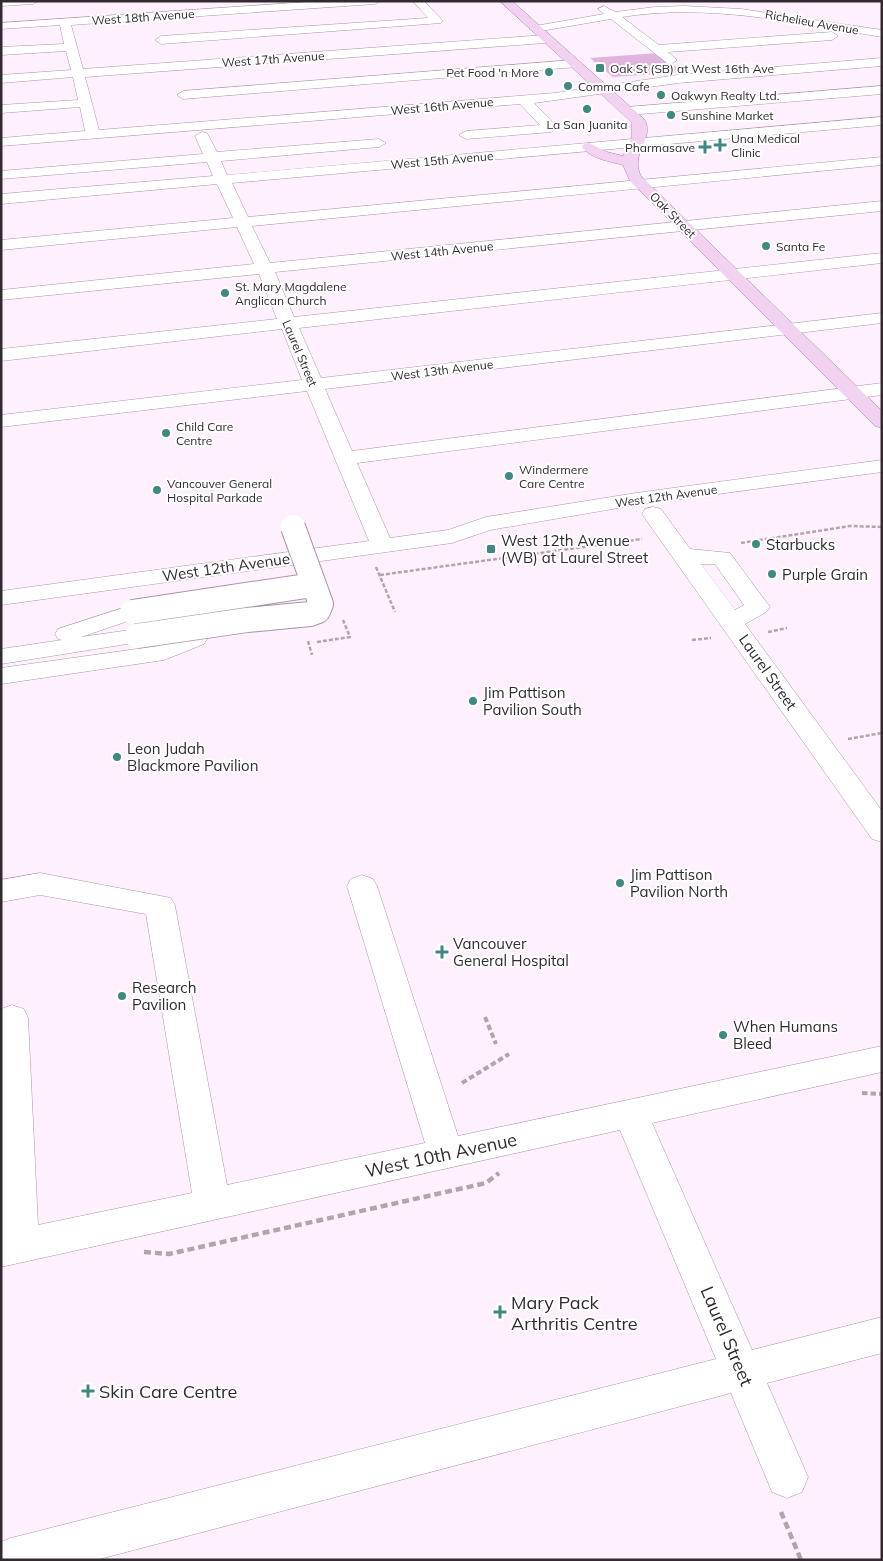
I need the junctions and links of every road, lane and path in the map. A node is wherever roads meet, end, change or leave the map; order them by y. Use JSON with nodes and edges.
{"nodes":[{"id":1,"x":33,"y":1,"type":"edge"},
{"id":2,"x":143,"y":1,"type":"edge"},
{"id":3,"x":375,"y":1,"type":"edge"},
{"id":4,"x":418,"y":1,"type":"edge"},
{"id":5,"x":505,"y":1,"type":"edge"},
{"id":6,"x":594,"y":1,"type":"edge"},
{"id":7,"x":1,"y":3,"type":"edge"},
{"id":8,"x":612,"y":15,"type":"junction"},
{"id":9,"x":150,"y":16,"type":"junction"},
{"id":10,"x":65,"y":22,"type":"junction"},
{"id":11,"x":1,"y":26,"type":"edge"},
{"id":12,"x":535,"y":29,"type":"junction"},
{"id":13,"x":868,"y":32,"type":"junction"},
{"id":14,"x":882,"y":34,"type":"edge"},
{"id":15,"x":545,"y":39,"type":"junction"},
{"id":16,"x":161,"y":40,"type":"junction"},
{"id":17,"x":71,"y":47,"type":"junction"},
{"id":18,"x":656,"y":49,"type":"junction"},
{"id":19,"x":1,"y":51,"type":"edge"},
{"id":20,"x":882,"y":62,"type":"edge"},
{"id":21,"x":573,"y":64,"type":"junction"},
{"id":22,"x":173,"y":67,"type":"junction"},
{"id":23,"x":509,"y":70,"type":"junction"},
{"id":24,"x":79,"y":74,"type":"junction"},
{"id":25,"x":694,"y":78,"type":"junction"},
{"id":26,"x":1,"y":79,"type":"edge"},
{"id":27,"x":882,"y":90,"type":"edge"},
{"id":28,"x":604,"y":91,"type":"junction"},
{"id":29,"x":545,"y":98,"type":"junction"},
{"id":30,"x":524,"y":100,"type":"junction"},
{"id":31,"x":86,"y":103,"type":"junction"},
{"id":32,"x":187,"y":103,"type":"junction"},
{"id":33,"x":1,"y":109,"type":"edge"},
{"id":34,"x":628,"y":111,"type":"junction"},
{"id":35,"x":882,"y":121,"type":"edge"},
{"id":36,"x":198,"y":128,"type":"junction"},
{"id":37,"x":94,"y":134,"type":"junction"},
{"id":38,"x":466,"y":135,"type":"dead end"},
{"id":39,"x":1,"y":142,"type":"edge"},
{"id":40,"x":379,"y":143,"type":"dead end"},
{"id":41,"x":637,"y":143,"type":"junction"},
{"id":42,"x":589,"y":147,"type":"junction"},
{"id":43,"x":210,"y":157,"type":"junction"},
{"id":44,"x":882,"y":161,"type":"edge"},
{"id":45,"x":628,"y":162,"type":"junction"},
{"id":46,"x":1,"y":175,"type":"edge"},
{"id":47,"x":222,"y":180,"type":"junction"},
{"id":48,"x":641,"y":184,"type":"junction"},
{"id":49,"x":1,"y":199,"type":"edge"},
{"id":50,"x":882,"y":206,"type":"edge"},
{"id":51,"x":243,"y":222,"type":"junction"},
{"id":52,"x":684,"y":226,"type":"junction"},
{"id":53,"x":1,"y":245,"type":"edge"},
{"id":54,"x":882,"y":258,"type":"edge"},
{"id":55,"x":265,"y":269,"type":"junction"},
{"id":56,"x":732,"y":274,"type":"junction"},
{"id":57,"x":1,"y":296,"type":"edge"},
{"id":58,"x":882,"y":318,"type":"edge"},
{"id":59,"x":287,"y":324,"type":"junction"},
{"id":60,"x":787,"y":329,"type":"junction"},
{"id":61,"x":1,"y":355,"type":"edge"},
{"id":62,"x":314,"y":385,"type":"junction"},
{"id":63,"x":882,"y":389,"type":"edge"},
{"id":64,"x":851,"y":393,"type":"junction"},
{"id":65,"x":1,"y":421,"type":"edge"},
{"id":66,"x":882,"y":422,"type":"edge"},
{"id":67,"x":345,"y":458,"type":"junction"},
{"id":68,"x":882,"y":466,"type":"edge"},
{"id":69,"x":882,"y":483,"type":"edge"},
{"id":70,"x":653,"y":514,"type":"junction"},
{"id":71,"x":882,"y":527,"type":"edge"},
{"id":72,"x":293,"y":528,"type":"dead end"},
{"id":73,"x":822,"y":531,"type":"junction"},
{"id":74,"x":825,"y":535,"type":"dead end"},
{"id":75,"x":452,"y":536,"type":"junction"},
{"id":76,"x":644,"y":539,"type":"dead end"},
{"id":77,"x":734,"y":544,"type":"dead end"},
{"id":78,"x":382,"y":545,"type":"junction"},
{"id":79,"x":181,"y":573,"type":"junction"},
{"id":80,"x":313,"y":585,"type":"junction"},
{"id":81,"x":1,"y":598,"type":"edge"},
{"id":82,"x":395,"y":612,"type":"dead end"},
{"id":83,"x":788,"y":628,"type":"dead end"},
{"id":84,"x":726,"y":629,"type":"junction"},
{"id":85,"x":106,"y":631,"type":"junction"},
{"id":86,"x":764,"y":633,"type":"dead end"},
{"id":87,"x":692,"y":640,"type":"dead end"},
{"id":88,"x":1,"y":643,"type":"edge"},
{"id":89,"x":1,"y":657,"type":"edge"},
{"id":90,"x":1,"y":676,"type":"edge"},
{"id":91,"x":882,"y":733,"type":"edge"},
{"id":92,"x":841,"y":740,"type":"dead end"},
{"id":93,"x":882,"y":832,"type":"edge"},
{"id":94,"x":362,"y":886,"type":"dead end"},
{"id":95,"x":1,"y":891,"type":"edge"},
{"id":96,"x":486,"y":1017,"type":"dead end"},
{"id":97,"x":12,"y":1018,"type":"dead end"},
{"id":98,"x":496,"y":1044,"type":"dead end"},
{"id":99,"x":509,"y":1054,"type":"dead end"},
{"id":100,"x":882,"y":1059,"type":"edge"},
{"id":101,"x":462,"y":1084,"type":"dead end"},
{"id":102,"x":631,"y":1114,"type":"junction"},
{"id":103,"x":446,"y":1154,"type":"junction"},
{"id":104,"x":212,"y":1204,"type":"junction"},
{"id":105,"x":11,"y":1248,"type":"edge"},
{"id":106,"x":882,"y":1335,"type":"edge"},
{"id":107,"x":742,"y":1372,"type":"junction"},
{"id":108,"x":787,"y":1477,"type":"joint"},
{"id":109,"x":11,"y":1560,"type":"edge"},
{"id":110,"x":800,"y":1560,"type":"edge"}],
"edges":[{"from":1,"to":7,"type":"street"},
{"from":2,"to":9,"type":"street","name":"Laurel Street"},
{"from":3,"to":9,"type":"street","name":"West 18th Avenue"},
{"from":4,"to":16,"type":"street"},
{"from":5,"to":12,"type":"main road"},
{"from":6,"to":8,"type":"street"},
{"from":8,"to":12,"type":"street","name":"Richelieu Avenue"},
{"from":8,"to":13,"type":"street","name":"Richelieu Avenue"},
{"from":8,"to":18,"type":"street"},
{"from":9,"to":10,"type":"street","name":"West 18th Avenue"},
{"from":9,"to":16,"type":"street","name":"Laurel Street"},
{"from":10,"to":11,"type":"street","name":"West 18th Avenue"},
{"from":10,"to":17,"type":"street"},
{"from":12,"to":15,"type":"main road"},
{"from":13,"to":14,"type":"street","name":"Richelieu Avenue"},
{"from":13,"to":18,"type":"street"},
{"from":15,"to":21,"type":"main road"},
{"from":15,"to":22,"type":"street","name":"West 17th Avenue"},
{"from":16,"to":22,"type":"street","name":"Laurel Street"},
{"from":17,"to":19,"type":"street"},
{"from":17,"to":24,"type":"street"},
{"from":18,"to":25,"type":"street"},
{"from":20,"to":25,"type":"street","name":"West 16th Avenue"},
{"from":21,"to":23,"type":"street"},
{"from":21,"to":28,"type":"main road"},
{"from":22,"to":24,"type":"street","name":"West 17th Avenue"},
{"from":22,"to":32,"type":"street","name":"Laurel Street"},
{"from":23,"to":29,"type":"street"},
{"from":23,"to":32,"type":"street"},
{"from":24,"to":26,"type":"street","name":"West 17th Avenue"},
{"from":24,"to":31,"type":"street"},
{"from":25,"to":28,"type":"street","name":"West 16th Avenue"},
{"from":27,"to":34,"type":"street"},
{"from":28,"to":29,"type":"street","name":"West 16th Avenue"},
{"from":28,"to":34,"type":"main road"},
{"from":29,"to":30,"type":"street","name":"West 16th Avenue"},
{"from":30,"to":36,"type":"street","name":"West 16th Avenue"},
{"from":30,"to":38,"type":"street"},
{"from":31,"to":33,"type":"street"},
{"from":31,"to":37,"type":"street"},
{"from":32,"to":36,"type":"street","name":"Laurel Street"},
{"from":34,"to":41,"type":"main road"},
{"from":35,"to":41,"type":"street","name":"West 15th Avenue"},
{"from":36,"to":37,"type":"street","name":"West 16th Avenue"},
{"from":36,"to":43,"type":"street","name":"Laurel Street"},
{"from":37,"to":39,"type":"street","name":"West 16th Avenue"},
{"from":40,"to":43,"type":"street"},
{"from":41,"to":42,"type":"street","name":"West 15th Avenue"},
{"from":41,"to":45,"type":"main road"},
{"from":42,"to":45,"type":"main road"},
{"from":42,"to":47,"type":"street","name":"West 15th Avenue"},
{"from":43,"to":46,"type":"street"},
{"from":43,"to":47,"type":"street","name":"Laurel Street"},
{"from":44,"to":48,"type":"street"},
{"from":45,"to":48,"type":"main road","name":"Oak Street"},
{"from":47,"to":49,"type":"street","name":"West 15th Avenue"},
{"from":47,"to":51,"type":"street","name":"Laurel Street"},
{"from":48,"to":51,"type":"street"},
{"from":48,"to":52,"type":"main road","name":"Oak Street"},
{"from":50,"to":52,"type":"street","name":"West 14th Avenue"},
{"from":51,"to":53,"type":"street"},
{"from":51,"to":55,"type":"street","name":"Laurel Street"},
{"from":52,"to":55,"type":"street","name":"West 14th Avenue"},
{"from":52,"to":56,"type":"main road","name":"Oak Street"},
{"from":54,"to":56,"type":"street"},
{"from":55,"to":57,"type":"street","name":"West 14th Avenue"},
{"from":55,"to":59,"type":"street","name":"Laurel Street"},
{"from":56,"to":59,"type":"street"},
{"from":56,"to":60,"type":"main road","name":"Oak Street"},
{"from":58,"to":60,"type":"street","name":"West 13th Avenue"},
{"from":59,"to":61,"type":"street"},
{"from":59,"to":62,"type":"street","name":"Laurel Street"},
{"from":60,"to":62,"type":"street","name":"West 13th Avenue"},
{"from":60,"to":64,"type":"main road","name":"Oak Street"},
{"from":62,"to":65,"type":"street","name":"West 13th Avenue"},
{"from":62,"to":67,"type":"street","name":"Laurel Street"},
{"from":63,"to":64,"type":"street"},
{"from":64,"to":66,"type":"main road","name":"Oak Street"},
{"from":64,"to":67,"type":"street"},
{"from":67,"to":78,"type":"street","name":"Laurel Street"},
{"from":68,"to":75,"type":"street","name":"West 12th Avenue"},
{"from":69,"to":70,"type":"street","name":"West 12th Avenue"},
{"from":70,"to":75,"type":"street","name":"West 12th Avenue"},
{"from":70,"to":84,"type":"street","name":"Laurel Street"},
{"from":71,"to":73,"type":"path"},
{"from":72,"to":80,"type":"street","bridge":true},
{"from":73,"to":74,"type":"path"},
{"from":73,"to":77,"type":"path"},
{"from":75,"to":78,"type":"street","name":"West 12th Avenue"},
{"from":76,"to":82,"type":"path"},
{"from":78,"to":79,"type":"street","name":"West 12th Avenue"},
{"from":79,"to":81,"type":"street","name":"West 12th Avenue"},
{"from":79,"to":90,"type":"street"},
{"from":80,"to":85,"type":"street","bridge":true},
{"from":80,"to":85,"type":"street","bridge":true},
{"from":83,"to":86,"type":"path"},
{"from":84,"to":87,"type":"path"},
{"from":84,"to":93,"type":"street","name":"Laurel Street"},
{"from":85,"to":88,"type":"street"},
{"from":85,"to":89,"type":"street"},
{"from":91,"to":92,"type":"path"},
{"from":94,"to":103,"type":"street"},
{"from":95,"to":104,"type":"street"},
{"from":96,"to":98,"type":"path"},
{"from":97,"to":105,"type":"street"},
{"from":99,"to":101,"type":"path"},
{"from":100,"to":102,"type":"street","name":"West 10th Avenue"},
{"from":102,"to":103,"type":"street","name":"West 10th Avenue"},
{"from":102,"to":107,"type":"street","name":"Laurel Street"},
{"from":103,"to":104,"type":"street","name":"West 10th Avenue"},
{"from":104,"to":105,"type":"street","name":"West 10th Avenue"},
{"from":106,"to":107,"type":"street"},
{"from":107,"to":108,"type":"street","name":"Laurel Street"},
{"from":107,"to":109,"type":"street"},
{"from":108,"to":110,"type":"path"}]}
